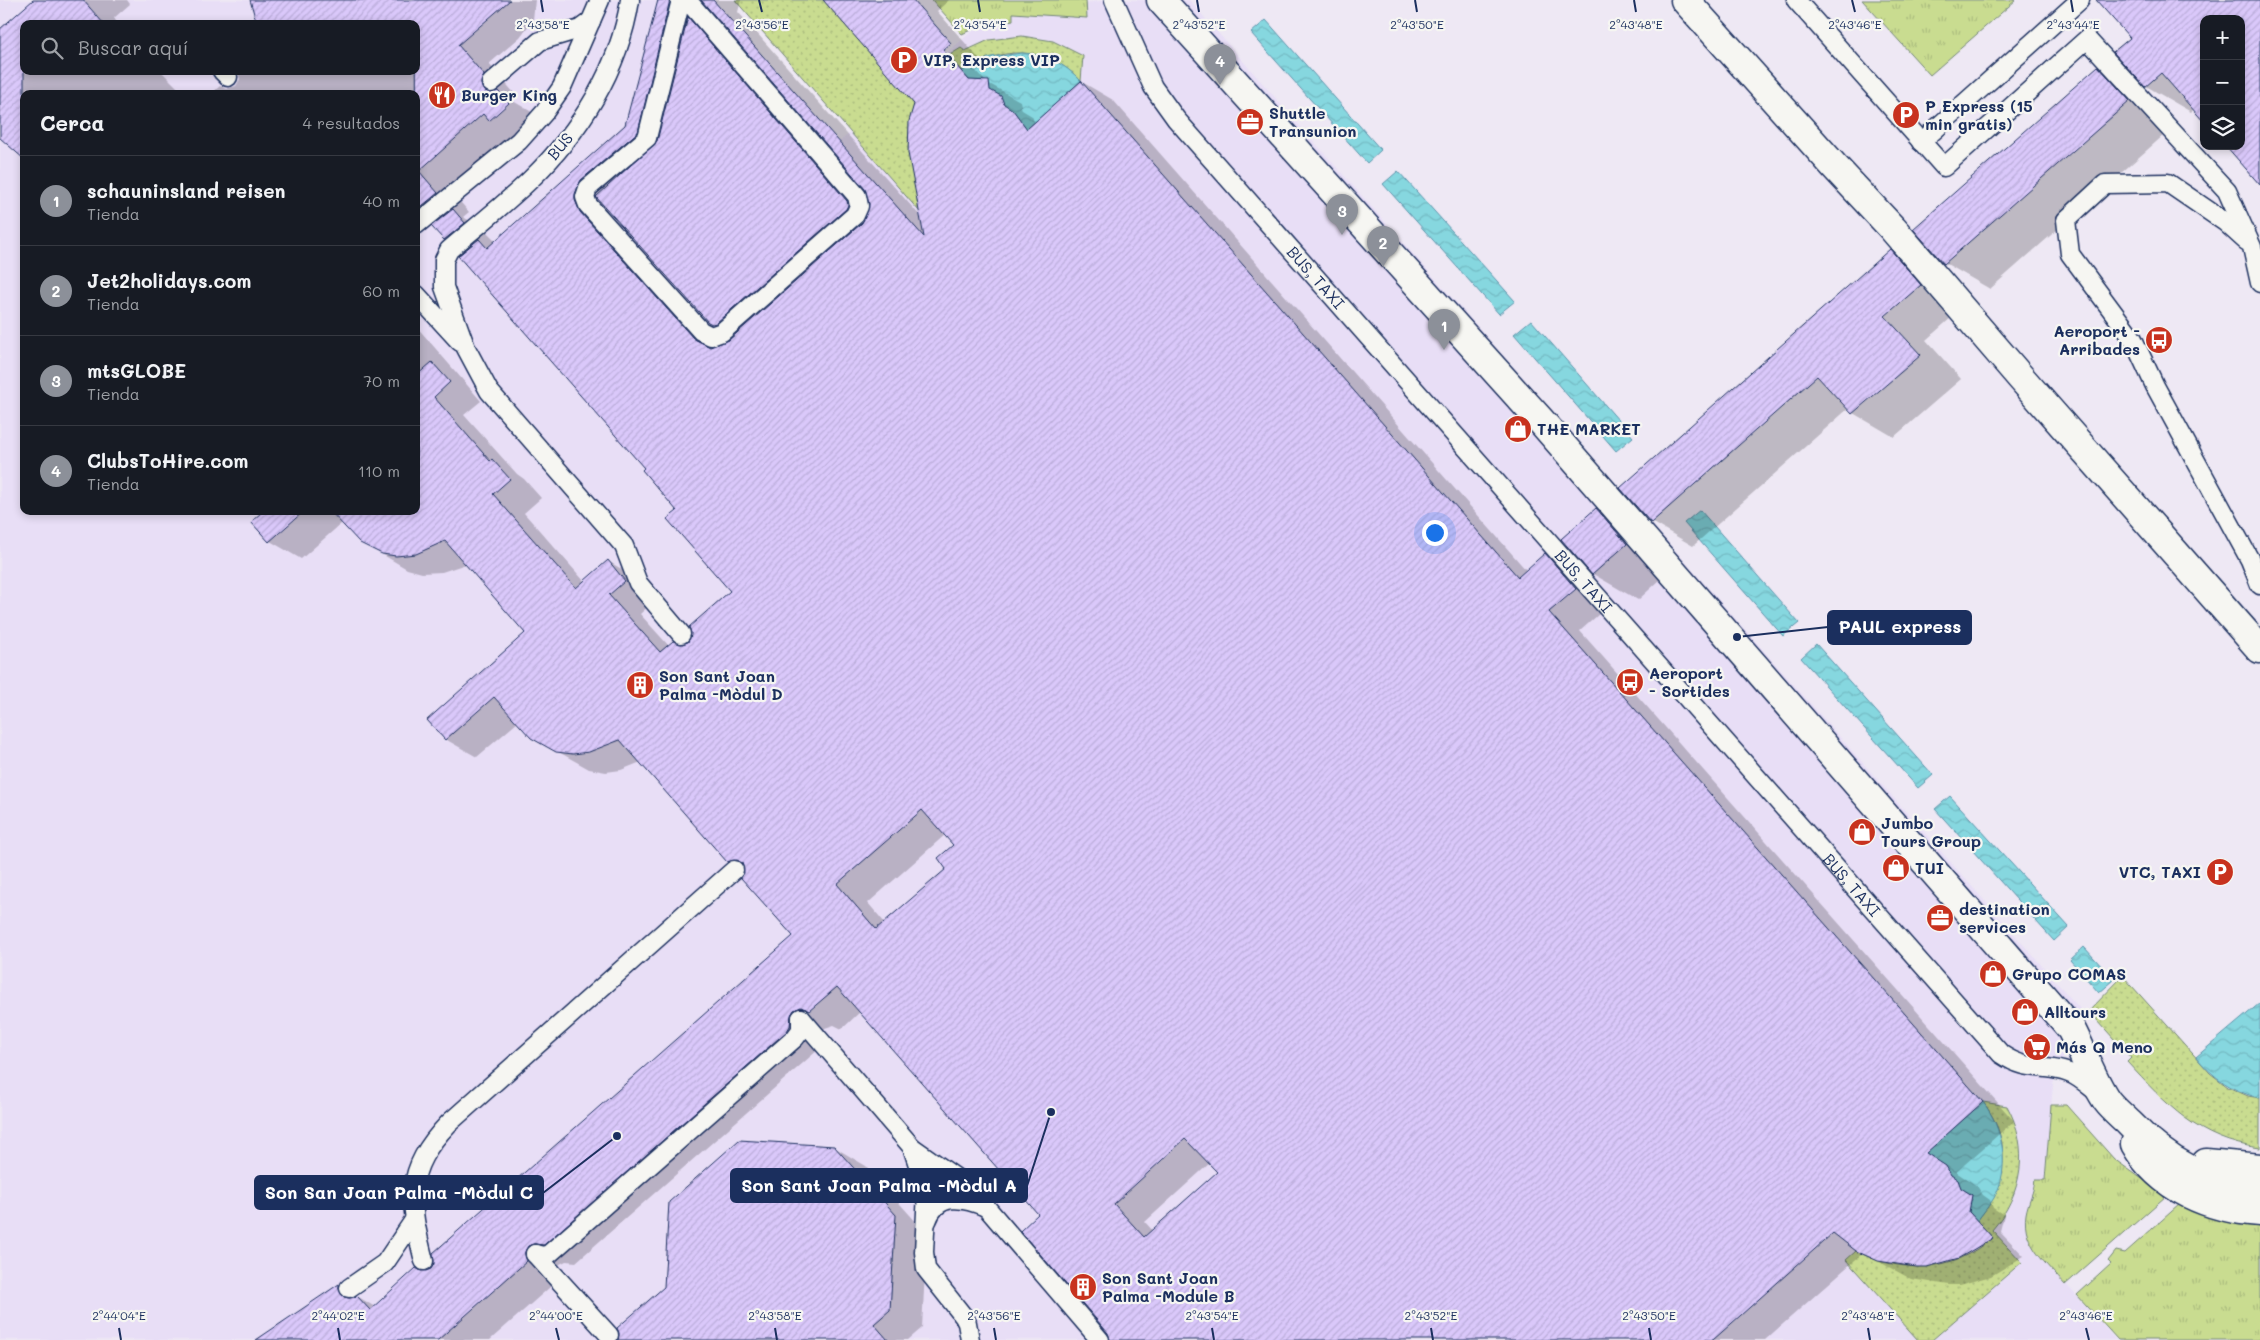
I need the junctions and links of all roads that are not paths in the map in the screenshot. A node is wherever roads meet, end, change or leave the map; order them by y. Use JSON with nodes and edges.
{"nodes":[{"id":1,"x":600,"y":0,"type":"edge"},
{"id":2,"x":630,"y":0,"type":"edge"},
{"id":3,"x":681,"y":0,"type":"edge"},
{"id":4,"x":687,"y":0,"type":"edge"},
{"id":5,"x":1114,"y":0,"type":"edge"},
{"id":6,"x":1161,"y":0,"type":"edge"},
{"id":7,"x":1685,"y":0,"type":"edge"},
{"id":8,"x":1796,"y":0,"type":"edge"},
{"id":9,"x":2080,"y":0,"type":"edge"},
{"id":10,"x":591,"y":21,"type":"junction"},
{"id":11,"x":491,"y":82,"type":"dead end"},
{"id":12,"x":1921,"y":142,"type":"junction"},
{"id":13,"x":420,"y":222,"type":"edge"},
{"id":14,"x":2252,"y":247,"type":"junction"},
{"id":15,"x":2260,"y":283,"type":"edge"},
{"id":16,"x":420,"y":298,"type":"edge"},
{"id":17,"x":466,"y":348,"type":"junction"},
{"id":18,"x":2260,"y":585,"type":"edge"},
{"id":19,"x":681,"y":634,"type":"dead end"},
{"id":20,"x":2259,"y":648,"type":"edge"},
{"id":21,"x":734,"y":870,"type":"dead end"},
{"id":22,"x":2113,"y":1107,"type":"junction"},
{"id":23,"x":2150,"y":1146,"type":"junction"},
{"id":24,"x":912,"y":1147,"type":"junction"},
{"id":25,"x":2260,"y":1168,"type":"edge"},
{"id":26,"x":2260,"y":1188,"type":"edge"},
{"id":27,"x":988,"y":1208,"type":"junction"},
{"id":28,"x":2260,"y":1212,"type":"edge"},
{"id":29,"x":414,"y":1220,"type":"junction"},
{"id":30,"x":926,"y":1221,"type":"junction"},
{"id":31,"x":424,"y":1261,"type":"dead end"},
{"id":32,"x":349,"y":1288,"type":"dead end"},
{"id":33,"x":609,"y":1335,"type":"dead end"},
{"id":34,"x":970,"y":1340,"type":"edge"},
{"id":35,"x":1100,"y":1340,"type":"edge"}],
"edges":[{"from":1,"to":10,"type":"lane"},
{"from":2,"to":17,"type":"lane","name":"BUS"},
{"from":3,"to":4,"type":"lane"},
{"from":5,"to":22,"type":"lane","name":"BUS, TAXI"},
{"from":6,"to":22,"type":"street"},
{"from":7,"to":20,"type":"street"},
{"from":8,"to":12,"type":"lane"},
{"from":9,"to":12,"type":"lane"},
{"from":10,"to":11,"type":"lane"},
{"from":10,"to":13,"type":"lane"},
{"from":12,"to":14,"type":"lane"},
{"from":14,"to":15,"type":"lane"},
{"from":14,"to":18,"type":"lane"},
{"from":16,"to":17,"type":"lane"},
{"from":17,"to":19,"type":"lane"},
{"from":21,"to":29,"type":"lane"},
{"from":22,"to":23,"type":"street"},
{"from":22,"to":28,"type":"street"},
{"from":23,"to":25,"type":"street"},
{"from":23,"to":26,"type":"street"},
{"from":24,"to":27,"type":"lane"},
{"from":24,"to":30,"type":"lane"},
{"from":24,"to":33,"type":"lane"},
{"from":27,"to":30,"type":"lane"},
{"from":27,"to":35,"type":"lane"},
{"from":29,"to":31,"type":"lane"},
{"from":29,"to":32,"type":"lane"},
{"from":30,"to":34,"type":"lane"}]}
